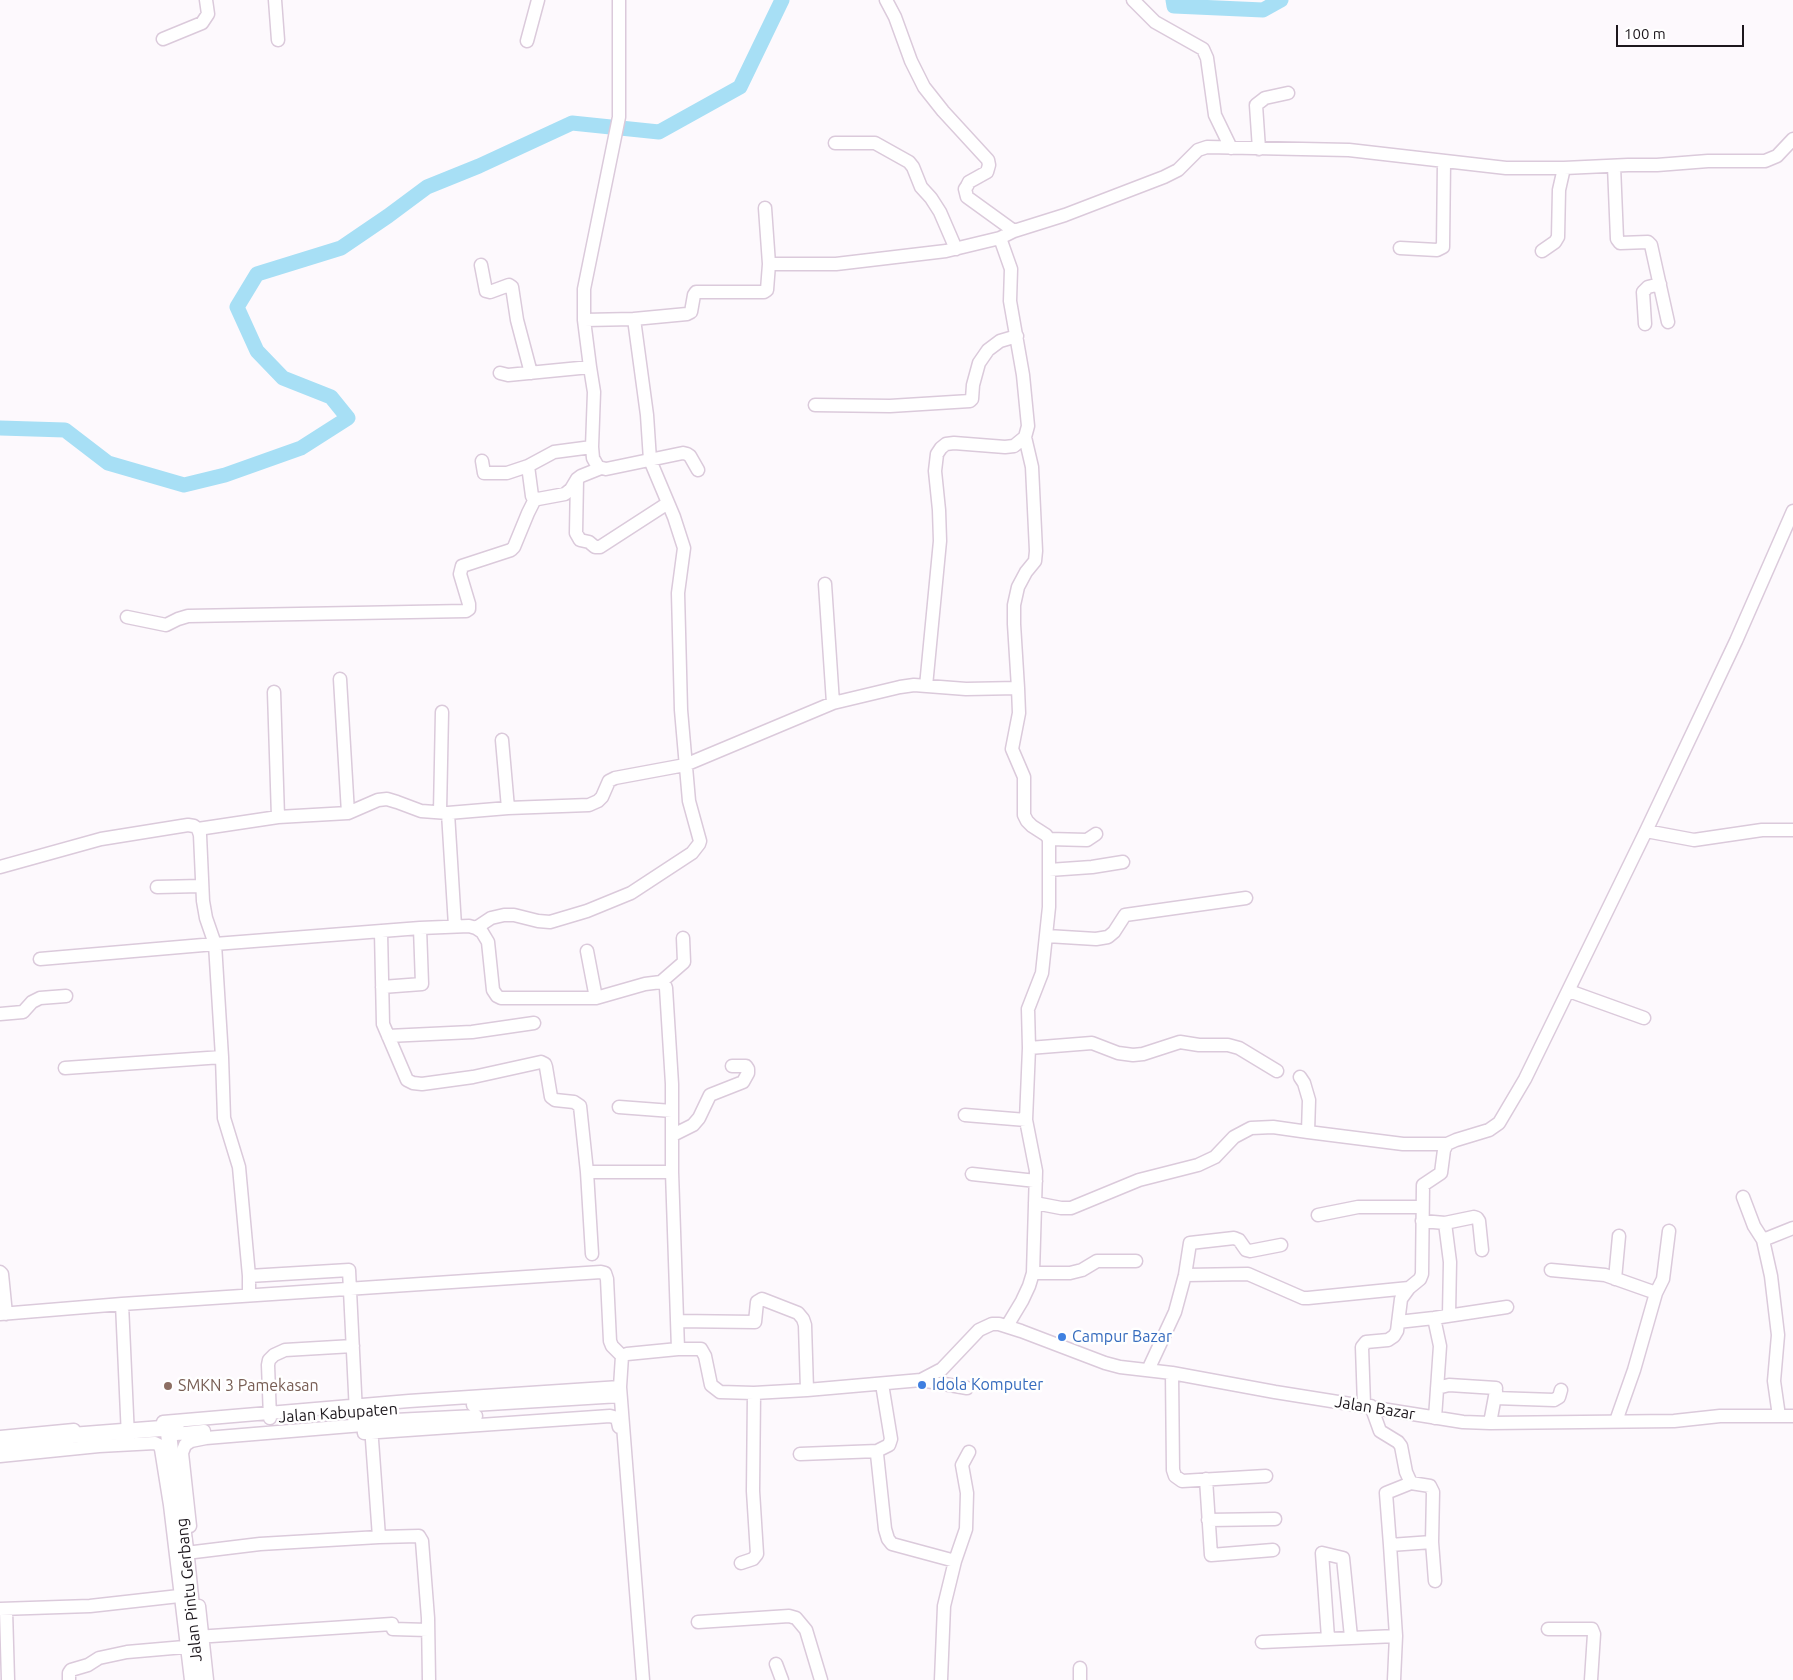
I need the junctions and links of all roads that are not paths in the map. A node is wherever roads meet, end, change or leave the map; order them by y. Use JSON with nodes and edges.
{"nodes":[{"id":1,"x":206,"y":0,"type":"edge"},
{"id":2,"x":275,"y":0,"type":"edge"},
{"id":3,"x":538,"y":0,"type":"edge"},
{"id":4,"x":619,"y":0,"type":"edge"},
{"id":5,"x":886,"y":0,"type":"edge"},
{"id":6,"x":1133,"y":0,"type":"edge"},
{"id":7,"x":163,"y":39,"type":"dead end"},
{"id":8,"x":278,"y":40,"type":"dead end"},
{"id":9,"x":527,"y":41,"type":"dead end"},
{"id":10,"x":1288,"y":93,"type":"dead end"},
{"id":11,"x":1793,"y":139,"type":"edge"},
{"id":12,"x":835,"y":143,"type":"dead end"},
{"id":13,"x":1231,"y":148,"type":"junction"},
{"id":14,"x":1259,"y":149,"type":"junction"},
{"id":15,"x":1444,"y":162,"type":"junction"},
{"id":16,"x":1614,"y":166,"type":"junction"},
{"id":17,"x":1564,"y":168,"type":"junction"},
{"id":18,"x":766,"y":208,"type":"dead end"},
{"id":19,"x":1014,"y":231,"type":"junction"},
{"id":20,"x":1000,"y":238,"type":"junction"},
{"id":21,"x":1400,"y":248,"type":"dead end"},
{"id":22,"x":956,"y":249,"type":"junction"},
{"id":23,"x":1542,"y":251,"type":"dead end"},
{"id":24,"x":769,"y":264,"type":"junction"},
{"id":25,"x":481,"y":265,"type":"dead end"},
{"id":26,"x":1660,"y":284,"type":"junction"},
{"id":27,"x":634,"y":319,"type":"junction"},
{"id":28,"x":584,"y":320,"type":"junction"},
{"id":29,"x":1668,"y":322,"type":"dead end"},
{"id":30,"x":1645,"y":324,"type":"dead end"},
{"id":31,"x":1017,"y":336,"type":"junction"},
{"id":32,"x":590,"y":367,"type":"junction"},
{"id":33,"x":500,"y":373,"type":"dead end"},
{"id":34,"x":530,"y":373,"type":"junction"},
{"id":35,"x":815,"y":405,"type":"dead end"},
{"id":36,"x":1025,"y":437,"type":"junction"},
{"id":37,"x":592,"y":447,"type":"junction"},
{"id":38,"x":650,"y":460,"type":"junction"},
{"id":39,"x":482,"y":461,"type":"dead end"},
{"id":40,"x":528,"y":466,"type":"junction"},
{"id":41,"x":601,"y":468,"type":"junction"},
{"id":42,"x":698,"y":470,"type":"dead end"},
{"id":43,"x":577,"y":479,"type":"junction"},
{"id":44,"x":535,"y":499,"type":"junction"},
{"id":45,"x":668,"y":503,"type":"junction"},
{"id":46,"x":1792,"y":516,"type":"edge"},
{"id":47,"x":825,"y":584,"type":"dead end"},
{"id":48,"x":126,"y":617,"type":"dead end"},
{"id":49,"x":340,"y":679,"type":"dead end"},
{"id":50,"x":926,"y":686,"type":"junction"},
{"id":51,"x":1018,"y":688,"type":"junction"},
{"id":52,"x":274,"y":692,"type":"dead end"},
{"id":53,"x":833,"y":703,"type":"junction"},
{"id":54,"x":442,"y":712,"type":"dead end"},
{"id":55,"x":502,"y":740,"type":"dead end"},
{"id":56,"x":685,"y":765,"type":"junction"},
{"id":57,"x":508,"y":808,"type":"junction"},
{"id":58,"x":348,"y":813,"type":"junction"},
{"id":59,"x":444,"y":813,"type":"junction"},
{"id":60,"x":278,"y":817,"type":"junction"},
{"id":61,"x":198,"y":829,"type":"junction"},
{"id":62,"x":1793,"y":830,"type":"edge"},
{"id":63,"x":1646,"y":831,"type":"junction"},
{"id":64,"x":1096,"y":834,"type":"dead end"},
{"id":65,"x":1049,"y":838,"type":"junction"},
{"id":66,"x":1123,"y":862,"type":"dead end"},
{"id":67,"x":0,"y":868,"type":"edge"},
{"id":68,"x":1049,"y":870,"type":"junction"},
{"id":69,"x":201,"y":886,"type":"junction"},
{"id":70,"x":157,"y":888,"type":"dead end"},
{"id":71,"x":1246,"y":898,"type":"dead end"},
{"id":72,"x":456,"y":926,"type":"junction"},
{"id":73,"x":420,"y":928,"type":"junction"},
{"id":74,"x":476,"y":928,"type":"junction"},
{"id":75,"x":381,"y":932,"type":"junction"},
{"id":76,"x":1047,"y":936,"type":"junction"},
{"id":77,"x":683,"y":938,"type":"dead end"},
{"id":78,"x":215,"y":944,"type":"junction"},
{"id":79,"x":588,"y":951,"type":"dead end"},
{"id":80,"x":40,"y":959,"type":"dead end"},
{"id":81,"x":661,"y":982,"type":"junction"},
{"id":82,"x":382,"y":988,"type":"junction"},
{"id":83,"x":1569,"y":991,"type":"junction"},
{"id":84,"x":66,"y":996,"type":"dead end"},
{"id":85,"x":596,"y":998,"type":"junction"},
{"id":86,"x":0,"y":1014,"type":"edge"},
{"id":87,"x":1644,"y":1018,"type":"dead end"},
{"id":88,"x":534,"y":1023,"type":"dead end"},
{"id":89,"x":388,"y":1036,"type":"junction"},
{"id":90,"x":1029,"y":1048,"type":"junction"},
{"id":91,"x":222,"y":1056,"type":"junction"},
{"id":92,"x":732,"y":1066,"type":"dead end"},
{"id":93,"x":65,"y":1068,"type":"dead end"},
{"id":94,"x":1277,"y":1071,"type":"dead end"},
{"id":95,"x":1300,"y":1077,"type":"dead end"},
{"id":96,"x":619,"y":1107,"type":"dead end"},
{"id":97,"x":672,"y":1111,"type":"junction"},
{"id":98,"x":965,"y":1115,"type":"dead end"},
{"id":99,"x":1026,"y":1120,"type":"junction"},
{"id":100,"x":1308,"y":1132,"type":"junction"},
{"id":101,"x":673,"y":1135,"type":"junction"},
{"id":102,"x":1447,"y":1144,"type":"junction"},
{"id":103,"x":588,"y":1172,"type":"junction"},
{"id":104,"x":672,"y":1172,"type":"junction"},
{"id":105,"x":972,"y":1174,"type":"dead end"},
{"id":106,"x":1036,"y":1181,"type":"junction"},
{"id":107,"x":1743,"y":1197,"type":"dead end"},
{"id":108,"x":1035,"y":1203,"type":"junction"},
{"id":109,"x":1422,"y":1207,"type":"junction"},
{"id":110,"x":1318,"y":1215,"type":"dead end"},
{"id":111,"x":1422,"y":1221,"type":"junction"},
{"id":112,"x":1445,"y":1223,"type":"junction"},
{"id":113,"x":1793,"y":1228,"type":"edge"},
{"id":114,"x":1669,"y":1231,"type":"dead end"},
{"id":115,"x":1619,"y":1236,"type":"dead end"},
{"id":116,"x":1763,"y":1240,"type":"junction"},
{"id":117,"x":1280,"y":1245,"type":"dead end"},
{"id":118,"x":1482,"y":1250,"type":"dead end"},
{"id":119,"x":1250,"y":1251,"type":"junction"},
{"id":120,"x":592,"y":1254,"type":"dead end"},
{"id":121,"x":1136,"y":1261,"type":"dead end"},
{"id":122,"x":1551,"y":1270,"type":"dead end"},
{"id":123,"x":0,"y":1272,"type":"edge"},
{"id":124,"x":1033,"y":1273,"type":"junction"},
{"id":125,"x":1248,"y":1274,"type":"junction"},
{"id":126,"x":1185,"y":1275,"type":"junction"},
{"id":127,"x":249,"y":1276,"type":"junction"},
{"id":128,"x":1615,"y":1279,"type":"junction"},
{"id":129,"x":1409,"y":1288,"type":"junction"},
{"id":130,"x":350,"y":1289,"type":"junction"},
{"id":131,"x":1656,"y":1293,"type":"junction"},
{"id":132,"x":249,"y":1295,"type":"junction"},
{"id":133,"x":122,"y":1304,"type":"junction"},
{"id":134,"x":1507,"y":1307,"type":"dead end"},
{"id":135,"x":3,"y":1314,"type":"edge"},
{"id":136,"x":1449,"y":1315,"type":"junction"},
{"id":137,"x":1434,"y":1318,"type":"junction"},
{"id":138,"x":677,"y":1321,"type":"junction"},
{"id":139,"x":1398,"y":1322,"type":"junction"},
{"id":140,"x":1007,"y":1326,"type":"junction"},
{"id":141,"x":353,"y":1346,"type":"junction"},
{"id":142,"x":678,"y":1349,"type":"junction"},
{"id":143,"x":622,"y":1356,"type":"junction"},
{"id":144,"x":1148,"y":1370,"type":"junction"},
{"id":145,"x":921,"y":1380,"type":"junction"},
{"id":146,"x":882,"y":1384,"type":"junction"},
{"id":147,"x":1171,"y":1384,"type":"junction"},
{"id":148,"x":967,"y":1388,"type":"dead end"},
{"id":149,"x":1437,"y":1388,"type":"junction"},
{"id":150,"x":1496,"y":1389,"type":"junction"},
{"id":151,"x":807,"y":1390,"type":"junction"},
{"id":152,"x":1561,"y":1390,"type":"dead end"},
{"id":153,"x":620,"y":1391,"type":"junction"},
{"id":154,"x":754,"y":1393,"type":"junction"},
{"id":155,"x":1368,"y":1406,"type":"junction"},
{"id":156,"x":621,"y":1410,"type":"junction"},
{"id":157,"x":356,"y":1413,"type":"junction"},
{"id":158,"x":270,"y":1415,"type":"junction"},
{"id":159,"x":1779,"y":1416,"type":"junction"},
{"id":160,"x":1793,"y":1416,"type":"edge"},
{"id":161,"x":1435,"y":1418,"type":"junction"},
{"id":162,"x":371,"y":1421,"type":"junction"},
{"id":163,"x":1616,"y":1421,"type":"junction"},
{"id":164,"x":1490,"y":1423,"type":"junction"},
{"id":165,"x":128,"y":1431,"type":"junction"},
{"id":166,"x":172,"y":1431,"type":"junction"},
{"id":167,"x":0,"y":1437,"type":"edge"},
{"id":168,"x":0,"y":1444,"type":"edge"},
{"id":169,"x":878,"y":1451,"type":"junction"},
{"id":170,"x":969,"y":1452,"type":"dead end"},
{"id":171,"x":800,"y":1454,"type":"dead end"},
{"id":172,"x":0,"y":1456,"type":"edge"},
{"id":173,"x":1266,"y":1476,"type":"dead end"},
{"id":174,"x":1206,"y":1479,"type":"junction"},
{"id":175,"x":1411,"y":1482,"type":"junction"},
{"id":176,"x":1275,"y":1519,"type":"dead end"},
{"id":177,"x":1208,"y":1520,"type":"junction"},
{"id":178,"x":379,"y":1537,"type":"junction"},
{"id":179,"x":1432,"y":1542,"type":"junction"},
{"id":180,"x":1390,"y":1545,"type":"junction"},
{"id":181,"x":1273,"y":1550,"type":"dead end"},
{"id":182,"x":189,"y":1552,"type":"junction"},
{"id":183,"x":955,"y":1562,"type":"junction"},
{"id":184,"x":741,"y":1563,"type":"dead end"},
{"id":185,"x":1435,"y":1581,"type":"dead end"},
{"id":186,"x":186,"y":1595,"type":"junction"},
{"id":187,"x":3,"y":1609,"type":"edge"},
{"id":188,"x":698,"y":1622,"type":"dead end"},
{"id":189,"x":1548,"y":1629,"type":"dead end"},
{"id":190,"x":428,"y":1630,"type":"junction"},
{"id":191,"x":1396,"y":1636,"type":"junction"},
{"id":192,"x":1351,"y":1637,"type":"junction"},
{"id":193,"x":1328,"y":1638,"type":"junction"},
{"id":194,"x":195,"y":1642,"type":"junction"},
{"id":195,"x":1262,"y":1642,"type":"dead end"},
{"id":196,"x":776,"y":1664,"type":"dead end"},
{"id":197,"x":6,"y":1680,"type":"edge"},
{"id":198,"x":70,"y":1680,"type":"edge"},
{"id":199,"x":191,"y":1680,"type":"edge"},
{"id":200,"x":199,"y":1680,"type":"edge"},
{"id":201,"x":208,"y":1680,"type":"edge"},
{"id":202,"x":430,"y":1680,"type":"edge"},
{"id":203,"x":639,"y":1680,"type":"edge"},
{"id":204,"x":643,"y":1680,"type":"edge"},
{"id":205,"x":782,"y":1680,"type":"edge"},
{"id":206,"x":822,"y":1680,"type":"edge"},
{"id":207,"x":941,"y":1680,"type":"edge"},
{"id":208,"x":1394,"y":1680,"type":"edge"},
{"id":209,"x":1591,"y":1680,"type":"edge"}],
"edges":[{"from":1,"to":7,"type":"street"},
{"from":2,"to":8,"type":"street"},
{"from":3,"to":9,"type":"street"},
{"from":4,"to":28,"type":"street"},
{"from":5,"to":19,"type":"street"},
{"from":6,"to":13,"type":"street"},
{"from":10,"to":14,"type":"street"},
{"from":11,"to":16,"type":"street"},
{"from":12,"to":22,"type":"street"},
{"from":13,"to":14,"type":"street"},
{"from":13,"to":19,"type":"street"},
{"from":14,"to":15,"type":"street"},
{"from":15,"to":17,"type":"street"},
{"from":15,"to":21,"type":"street"},
{"from":16,"to":17,"type":"street"},
{"from":16,"to":26,"type":"street"},
{"from":17,"to":23,"type":"street"},
{"from":18,"to":24,"type":"street"},
{"from":19,"to":20,"type":"street"},
{"from":20,"to":22,"type":"street"},
{"from":20,"to":31,"type":"street"},
{"from":22,"to":24,"type":"street"},
{"from":24,"to":27,"type":"street"},
{"from":25,"to":34,"type":"street"},
{"from":26,"to":29,"type":"street"},
{"from":26,"to":30,"type":"street"},
{"from":27,"to":28,"type":"street"},
{"from":27,"to":38,"type":"street"},
{"from":28,"to":32,"type":"street"},
{"from":31,"to":35,"type":"street"},
{"from":31,"to":36,"type":"street"},
{"from":32,"to":34,"type":"street"},
{"from":32,"to":37,"type":"street"},
{"from":33,"to":34,"type":"street"},
{"from":36,"to":50,"type":"street"},
{"from":36,"to":51,"type":"street"},
{"from":37,"to":40,"type":"street"},
{"from":37,"to":41,"type":"street"},
{"from":38,"to":41,"type":"street"},
{"from":38,"to":42,"type":"street"},
{"from":38,"to":45,"type":"street"},
{"from":39,"to":40,"type":"street"},
{"from":40,"to":44,"type":"street"},
{"from":41,"to":43,"type":"street"},
{"from":43,"to":44,"type":"street"},
{"from":43,"to":45,"type":"street"},
{"from":44,"to":48,"type":"street"},
{"from":45,"to":56,"type":"street"},
{"from":46,"to":63,"type":"street"},
{"from":47,"to":53,"type":"street"},
{"from":49,"to":58,"type":"street"},
{"from":50,"to":51,"type":"street"},
{"from":50,"to":53,"type":"street"},
{"from":51,"to":65,"type":"street"},
{"from":52,"to":60,"type":"street"},
{"from":53,"to":56,"type":"street"},
{"from":54,"to":59,"type":"street"},
{"from":55,"to":57,"type":"street"},
{"from":56,"to":57,"type":"street"},
{"from":56,"to":74,"type":"street"},
{"from":57,"to":59,"type":"street"},
{"from":58,"to":59,"type":"street"},
{"from":58,"to":60,"type":"street"},
{"from":59,"to":72,"type":"street"},
{"from":60,"to":61,"type":"street"},
{"from":61,"to":67,"type":"street"},
{"from":61,"to":69,"type":"street"},
{"from":62,"to":63,"type":"street"},
{"from":63,"to":83,"type":"street"},
{"from":64,"to":65,"type":"street"},
{"from":65,"to":68,"type":"street"},
{"from":66,"to":68,"type":"street"},
{"from":68,"to":76,"type":"street"},
{"from":69,"to":70,"type":"street"},
{"from":69,"to":78,"type":"street"},
{"from":71,"to":76,"type":"street"},
{"from":72,"to":73,"type":"street"},
{"from":72,"to":74,"type":"street"},
{"from":73,"to":75,"type":"street"},
{"from":73,"to":82,"type":"street"},
{"from":74,"to":85,"type":"street"},
{"from":75,"to":78,"type":"street"},
{"from":75,"to":82,"type":"street"},
{"from":76,"to":90,"type":"street"},
{"from":77,"to":81,"type":"street"},
{"from":78,"to":80,"type":"street"},
{"from":78,"to":91,"type":"street"},
{"from":79,"to":85,"type":"street"},
{"from":81,"to":85,"type":"street"},
{"from":81,"to":97,"type":"street"},
{"from":82,"to":89,"type":"street"},
{"from":83,"to":87,"type":"street"},
{"from":83,"to":102,"type":"street"},
{"from":84,"to":86,"type":"street"},
{"from":88,"to":89,"type":"street"},
{"from":89,"to":103,"type":"street"},
{"from":90,"to":94,"type":"street"},
{"from":90,"to":99,"type":"street"},
{"from":91,"to":93,"type":"street"},
{"from":91,"to":127,"type":"street"},
{"from":92,"to":101,"type":"street"},
{"from":95,"to":100,"type":"street"},
{"from":96,"to":97,"type":"street"},
{"from":97,"to":101,"type":"street"},
{"from":98,"to":99,"type":"street"},
{"from":99,"to":106,"type":"street"},
{"from":100,"to":102,"type":"street"},
{"from":100,"to":108,"type":"street"},
{"from":101,"to":104,"type":"street"},
{"from":102,"to":109,"type":"street"},
{"from":103,"to":104,"type":"street"},
{"from":103,"to":120,"type":"street"},
{"from":104,"to":138,"type":"street"},
{"from":105,"to":106,"type":"street"},
{"from":106,"to":108,"type":"street"},
{"from":107,"to":116,"type":"street"},
{"from":108,"to":124,"type":"street"},
{"from":109,"to":110,"type":"street"},
{"from":109,"to":111,"type":"street"},
{"from":111,"to":112,"type":"street"},
{"from":111,"to":129,"type":"street"},
{"from":112,"to":118,"type":"street"},
{"from":112,"to":136,"type":"street"},
{"from":113,"to":116,"type":"street"},
{"from":114,"to":131,"type":"street"},
{"from":115,"to":128,"type":"street"},
{"from":116,"to":159,"type":"street"},
{"from":117,"to":119,"type":"street"},
{"from":119,"to":125,"type":"street"},
{"from":119,"to":126,"type":"street"},
{"from":121,"to":124,"type":"street"},
{"from":122,"to":128,"type":"street"},
{"from":123,"to":135,"type":"street"},
{"from":124,"to":140,"type":"street"},
{"from":125,"to":126,"type":"street"},
{"from":125,"to":129,"type":"street"},
{"from":126,"to":144,"type":"street"},
{"from":127,"to":130,"type":"street"},
{"from":127,"to":132,"type":"street"},
{"from":128,"to":131,"type":"street"},
{"from":129,"to":139,"type":"street"},
{"from":130,"to":132,"type":"street"},
{"from":130,"to":141,"type":"street"},
{"from":130,"to":143,"type":"street"},
{"from":131,"to":163,"type":"street"},
{"from":132,"to":133,"type":"street"},
{"from":133,"to":135,"type":"street"},
{"from":133,"to":165,"type":"street"},
{"from":134,"to":136,"type":"street"},
{"from":136,"to":137,"type":"street"},
{"from":137,"to":139,"type":"street"},
{"from":137,"to":149,"type":"street"},
{"from":138,"to":142,"type":"street"},
{"from":138,"to":151,"type":"street"},
{"from":139,"to":155,"type":"street"},
{"from":140,"to":144,"type":"street","name":"Jalan Bazar"},
{"from":140,"to":145,"type":"street","name":"Jalan Bazar"},
{"from":141,"to":157,"type":"street"},
{"from":141,"to":158,"type":"street"},
{"from":142,"to":143,"type":"street"},
{"from":142,"to":154,"type":"street"},
{"from":143,"to":153,"type":"street"},
{"from":144,"to":147,"type":"street","name":"Jalan Bazar"},
{"from":145,"to":146,"type":"street"},
{"from":145,"to":148,"type":"street"},
{"from":146,"to":151,"type":"street"},
{"from":146,"to":169,"type":"street"},
{"from":147,"to":155,"type":"street","name":"Jalan Bazar"},
{"from":147,"to":174,"type":"street"},
{"from":149,"to":150,"type":"street"},
{"from":149,"to":161,"type":"street"},
{"from":150,"to":152,"type":"street"},
{"from":150,"to":164,"type":"street"},
{"from":151,"to":154,"type":"street"},
{"from":153,"to":156,"type":"street"},
{"from":153,"to":157,"type":"street"},
{"from":153,"to":162,"type":"street","name":"Jalan Kabupaten"},
{"from":154,"to":184,"type":"street"},
{"from":155,"to":161,"type":"street","name":"Jalan Bazar"},
{"from":155,"to":175,"type":"street"},
{"from":156,"to":162,"type":"street","name":"Jalan Kabupaten"},
{"from":156,"to":204,"type":"street"},
{"from":157,"to":158,"type":"street","name":"Jalan Kabupaten"},
{"from":157,"to":162,"type":"street","name":"Jalan Kabupaten"},
{"from":157,"to":166,"type":"street","name":"Jalan Kabupaten"},
{"from":158,"to":165,"type":"street"},
{"from":158,"to":166,"type":"street","name":"Jalan Kabupaten"},
{"from":159,"to":160,"type":"street","name":"Jalan Bazar"},
{"from":159,"to":163,"type":"street","name":"Jalan Bazar"},
{"from":161,"to":164,"type":"street","name":"Jalan Bazar"},
{"from":162,"to":178,"type":"street"},
{"from":162,"to":182,"type":"street"},
{"from":162,"to":203,"type":"street"},
{"from":163,"to":164,"type":"street","name":"Jalan Bazar"},
{"from":165,"to":166,"type":"main road","name":"Jalan Kabupaten"},
{"from":165,"to":167,"type":"street"},
{"from":165,"to":168,"type":"main road","name":"Jalan Kabupaten"},
{"from":166,"to":182,"type":"main road","name":"Jalan Pintu Gerbang"},
{"from":169,"to":171,"type":"street"},
{"from":169,"to":183,"type":"street"},
{"from":170,"to":183,"type":"street"},
{"from":172,"to":186,"type":"street"},
{"from":173,"to":174,"type":"street"},
{"from":174,"to":177,"type":"street"},
{"from":175,"to":179,"type":"street"},
{"from":175,"to":180,"type":"street"},
{"from":176,"to":177,"type":"street"},
{"from":177,"to":181,"type":"street"},
{"from":178,"to":182,"type":"street"},
{"from":178,"to":190,"type":"street"},
{"from":179,"to":180,"type":"street"},
{"from":179,"to":185,"type":"street"},
{"from":180,"to":191,"type":"street"},
{"from":182,"to":186,"type":"main road","name":"Jalan Pintu Gerbang"},
{"from":182,"to":194,"type":"street"},
{"from":183,"to":207,"type":"street"},
{"from":186,"to":187,"type":"street"},
{"from":186,"to":194,"type":"main road","name":"Jalan Pintu Gerbang"},
{"from":187,"to":197,"type":"street"},
{"from":188,"to":206,"type":"street"},
{"from":189,"to":209,"type":"street"},
{"from":190,"to":194,"type":"street"},
{"from":190,"to":202,"type":"street"},
{"from":191,"to":192,"type":"street"},
{"from":191,"to":208,"type":"street"},
{"from":192,"to":193,"type":"street"},
{"from":192,"to":193,"type":"street"},
{"from":193,"to":195,"type":"street"},
{"from":194,"to":198,"type":"street"},
{"from":194,"to":199,"type":"street"},
{"from":194,"to":200,"type":"main road","name":"Jalan Pintu Gerbang"},
{"from":194,"to":201,"type":"street"},
{"from":196,"to":205,"type":"street"}]}
